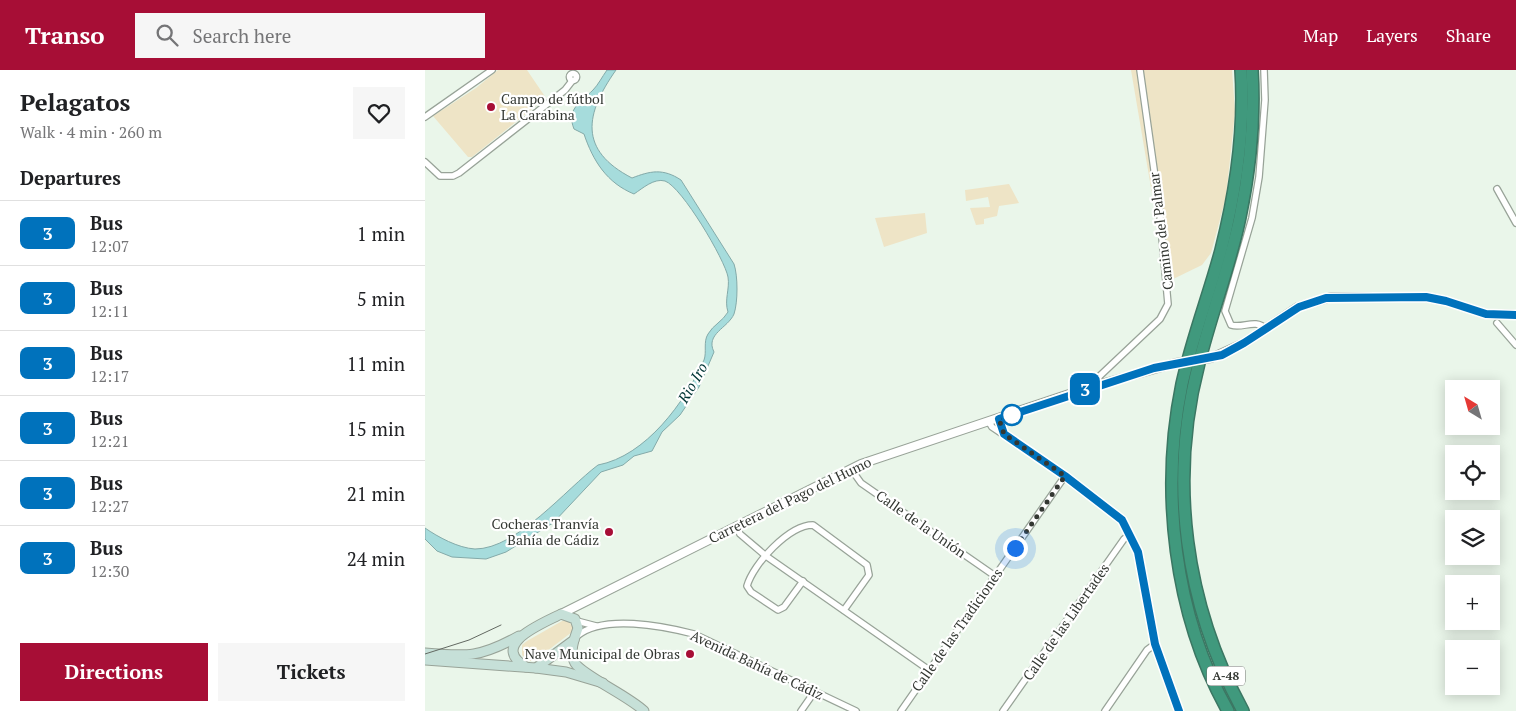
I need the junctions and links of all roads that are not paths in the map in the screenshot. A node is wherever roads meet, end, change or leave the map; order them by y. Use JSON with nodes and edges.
{"nodes":[{"id":1,"x":492,"y":70,"type":"edge"},
{"id":2,"x":563,"y":70,"type":"edge"},
{"id":3,"x":1139,"y":70,"type":"edge"},
{"id":4,"x":1241,"y":70,"type":"edge"},
{"id":5,"x":1252,"y":70,"type":"edge"},
{"id":6,"x":1264,"y":70,"type":"edge"},
{"id":7,"x":572,"y":76,"type":"edge"},
{"id":8,"x":425,"y":117,"type":"edge"},
{"id":9,"x":425,"y":162,"type":"edge"},
{"id":10,"x":1497,"y":189,"type":"dead end"},
{"id":11,"x":1516,"y":223,"type":"edge"},
{"id":12,"x":1516,"y":315,"type":"edge"},
{"id":13,"x":1497,"y":323,"type":"dead end"},
{"id":14,"x":1265,"y":328,"type":"junction"},
{"id":15,"x":1516,"y":345,"type":"edge"},
{"id":16,"x":1087,"y":388,"type":"junction"},
{"id":17,"x":1000,"y":422,"type":"junction"},
{"id":18,"x":991,"y":425,"type":"junction"},
{"id":19,"x":1004,"y":434,"type":"junction"},
{"id":20,"x":851,"y":469,"type":"junction"},
{"id":21,"x":1065,"y":476,"type":"junction"},
{"id":22,"x":736,"y":526,"type":"junction"},
{"id":23,"x":1130,"y":534,"type":"junction"},
{"id":24,"x":766,"y":556,"type":"junction"},
{"id":25,"x":995,"y":576,"type":"junction"},
{"id":26,"x":803,"y":581,"type":"junction"},
{"id":27,"x":583,"y":603,"type":"junction"},
{"id":28,"x":844,"y":610,"type":"junction"},
{"id":29,"x":561,"y":614,"type":"junction"},
{"id":30,"x":576,"y":620,"type":"junction"},
{"id":31,"x":596,"y":626,"type":"junction"},
{"id":32,"x":521,"y":635,"type":"junction"},
{"id":33,"x":575,"y":638,"type":"junction"},
{"id":34,"x":1155,"y":644,"type":"junction"},
{"id":35,"x":425,"y":653,"type":"edge"},
{"id":36,"x":425,"y":660,"type":"edge"},
{"id":37,"x":531,"y":667,"type":"junction"},
{"id":38,"x":929,"y":670,"type":"junction"},
{"id":39,"x":603,"y":683,"type":"junction"},
{"id":40,"x":815,"y":691,"type":"junction"},
{"id":41,"x":644,"y":711,"type":"edge"},
{"id":42,"x":801,"y":711,"type":"edge"},
{"id":43,"x":855,"y":711,"type":"edge"},
{"id":44,"x":901,"y":711,"type":"edge"},
{"id":45,"x":1003,"y":711,"type":"edge"},
{"id":46,"x":1105,"y":711,"type":"edge"},
{"id":47,"x":1179,"y":711,"type":"edge"},
{"id":48,"x":1228,"y":711,"type":"edge"},
{"id":49,"x":1243,"y":711,"type":"edge"}],
"edges":[{"from":1,"to":8,"type":"street"},
{"from":2,"to":7,"type":"street"},
{"from":3,"to":16,"type":"street","name":"Camino del Palmar"},
{"from":4,"to":48,"type":"highway","number":"A-48"},
{"from":5,"to":49,"type":"highway","number":"A-48"},
{"from":6,"to":14,"type":"street"},
{"from":7,"to":9,"type":"street"},
{"from":10,"to":11,"type":"street"},
{"from":12,"to":14,"type":"street"},
{"from":13,"to":15,"type":"street"},
{"from":14,"to":16,"type":"street","name":"Carretera del Pago del Humo","bridge":true},
{"from":16,"to":17,"type":"street","name":"Carretera del Pago del Humo"},
{"from":17,"to":18,"type":"street","name":"Carretera del Pago del Humo"},
{"from":17,"to":19,"type":"street"},
{"from":18,"to":19,"type":"street"},
{"from":18,"to":20,"type":"street","name":"Carretera del Pago del Humo"},
{"from":19,"to":21,"type":"street"},
{"from":20,"to":22,"type":"street","name":"Carretera del Pago del Humo"},
{"from":20,"to":25,"type":"street","name":"Calle de la Unión"},
{"from":21,"to":23,"type":"street"},
{"from":21,"to":25,"type":"street","name":"Calle de las Tradiciones"},
{"from":22,"to":24,"type":"street"},
{"from":22,"to":27,"type":"street","name":"Carretera del Pago del Humo"},
{"from":23,"to":34,"type":"street"},
{"from":23,"to":45,"type":"street","name":"Calle de las Libertades"},
{"from":24,"to":26,"type":"street"},
{"from":24,"to":26,"type":"street"},
{"from":24,"to":28,"type":"street"},
{"from":25,"to":38,"type":"street","name":"Calle de las Tradiciones"},
{"from":26,"to":28,"type":"street"},
{"from":27,"to":29,"type":"street","name":"Carretera del Pago del Humo"},
{"from":27,"to":30,"type":"street"},
{"from":28,"to":38,"type":"street"},
{"from":29,"to":30,"type":"main road"},
{"from":29,"to":32,"type":"main road"},
{"from":30,"to":31,"type":"street","name":"Avenida Bahía de Cádiz"},
{"from":30,"to":33,"type":"main road"},
{"from":31,"to":33,"type":"street","name":"Avenida Bahía de Cádiz"},
{"from":31,"to":40,"type":"street","name":"Avenida Bahía de Cádiz"},
{"from":32,"to":35,"type":"main road"},
{"from":32,"to":37,"type":"main road"},
{"from":33,"to":37,"type":"main road"},
{"from":33,"to":39,"type":"main road"},
{"from":34,"to":46,"type":"street"},
{"from":34,"to":47,"type":"street"},
{"from":36,"to":37,"type":"main road"},
{"from":37,"to":39,"type":"main road"},
{"from":38,"to":44,"type":"street","name":"Calle de las Tradiciones"},
{"from":39,"to":41,"type":"main road"},
{"from":40,"to":42,"type":"street"},
{"from":40,"to":43,"type":"street","name":"Avenida Bahía de Cádiz"}]}
